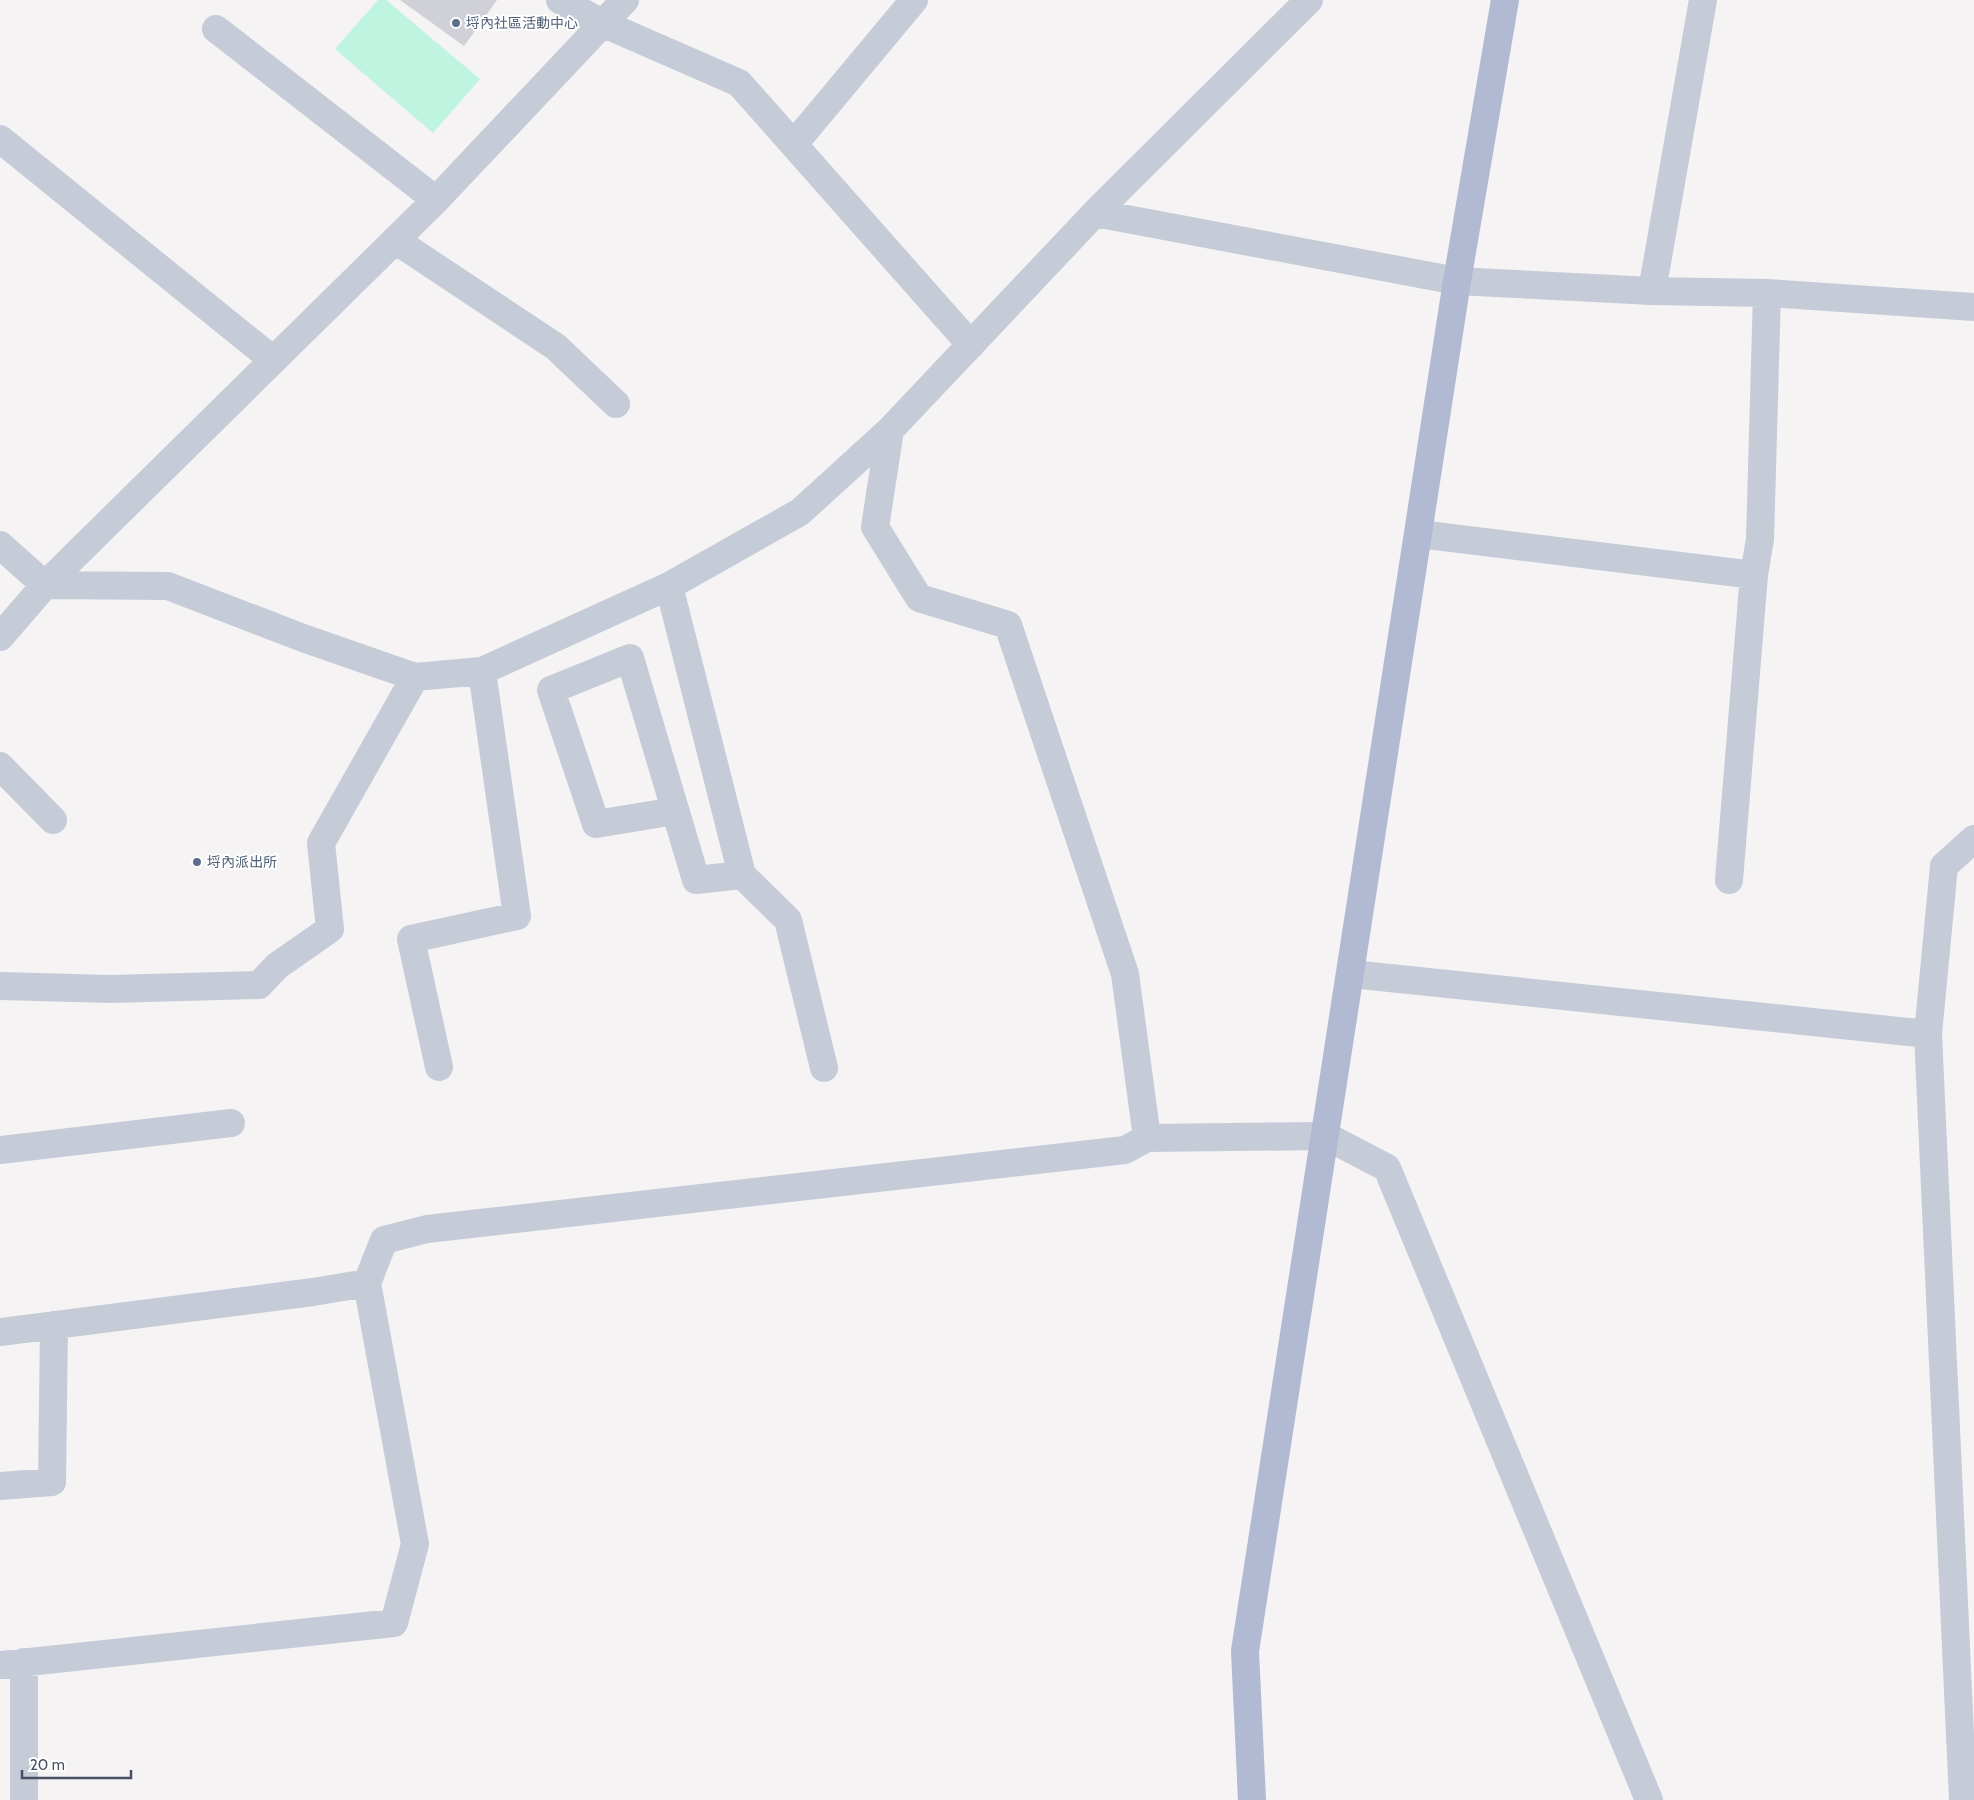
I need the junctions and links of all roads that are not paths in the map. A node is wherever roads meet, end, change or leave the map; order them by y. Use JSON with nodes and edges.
{"nodes":[{"id":1,"x":560,"y":0,"type":"edge"},
{"id":2,"x":625,"y":0,"type":"edge"},
{"id":3,"x":914,"y":0,"type":"edge"},
{"id":4,"x":1309,"y":0,"type":"edge"},
{"id":5,"x":1505,"y":0,"type":"edge"},
{"id":6,"x":1703,"y":0,"type":"edge"},
{"id":7,"x":604,"y":24,"type":"junction"},
{"id":8,"x":216,"y":29,"type":"dead end"},
{"id":9,"x":0,"y":139,"type":"edge"},
{"id":10,"x":794,"y":144,"type":"junction"},
{"id":11,"x":436,"y":200,"type":"junction"},
{"id":12,"x":1095,"y":213,"type":"junction"},
{"id":13,"x":395,"y":240,"type":"junction"},
{"id":14,"x":1458,"y":281,"type":"junction"},
{"id":15,"x":1652,"y":292,"type":"junction"},
{"id":16,"x":1767,"y":293,"type":"junction"},
{"id":17,"x":1974,"y":307,"type":"edge"},
{"id":18,"x":971,"y":345,"type":"junction"},
{"id":19,"x":273,"y":360,"type":"junction"},
{"id":20,"x":616,"y":404,"type":"dead end"},
{"id":21,"x":890,"y":430,"type":"junction"},
{"id":22,"x":1419,"y":534,"type":"junction"},
{"id":23,"x":0,"y":545,"type":"edge"},
{"id":24,"x":1754,"y":576,"type":"junction"},
{"id":25,"x":45,"y":585,"type":"junction"},
{"id":26,"x":669,"y":586,"type":"junction"},
{"id":27,"x":0,"y":637,"type":"edge"},
{"id":28,"x":482,"y":671,"type":"junction"},
{"id":29,"x":415,"y":677,"type":"junction"},
{"id":30,"x":0,"y":766,"type":"edge"},
{"id":31,"x":675,"y":810,"type":"junction"},
{"id":32,"x":53,"y":820,"type":"dead end"},
{"id":33,"x":1974,"y":839,"type":"edge"},
{"id":34,"x":742,"y":875,"type":"junction"},
{"id":35,"x":1729,"y":880,"type":"dead end"},
{"id":36,"x":1350,"y":974,"type":"junction"},
{"id":37,"x":0,"y":986,"type":"edge"},
{"id":38,"x":1928,"y":1034,"type":"junction"},
{"id":39,"x":439,"y":1067,"type":"dead end"},
{"id":40,"x":824,"y":1068,"type":"dead end"},
{"id":41,"x":231,"y":1123,"type":"dead end"},
{"id":42,"x":1326,"y":1136,"type":"junction"},
{"id":43,"x":1147,"y":1138,"type":"junction"},
{"id":44,"x":0,"y":1150,"type":"edge"},
{"id":45,"x":367,"y":1283,"type":"junction"},
{"id":46,"x":54,"y":1325,"type":"junction"},
{"id":47,"x":0,"y":1332,"type":"edge"},
{"id":48,"x":0,"y":1486,"type":"edge"},
{"id":49,"x":12,"y":1663,"type":"edge"},
{"id":50,"x":24,"y":1800,"type":"edge"},
{"id":51,"x":1252,"y":1800,"type":"edge"},
{"id":52,"x":1649,"y":1800,"type":"edge"},
{"id":53,"x":1963,"y":1800,"type":"edge"}],
"edges":[{"from":1,"to":7,"type":"street"},
{"from":2,"to":7,"type":"street"},
{"from":3,"to":10,"type":"street"},
{"from":4,"to":12,"type":"street"},
{"from":5,"to":14,"type":"main road"},
{"from":6,"to":15,"type":"street"},
{"from":7,"to":10,"type":"street"},
{"from":7,"to":11,"type":"street"},
{"from":8,"to":11,"type":"street"},
{"from":9,"to":19,"type":"street"},
{"from":10,"to":18,"type":"street"},
{"from":11,"to":13,"type":"street"},
{"from":12,"to":14,"type":"street"},
{"from":12,"to":18,"type":"street"},
{"from":13,"to":19,"type":"street"},
{"from":13,"to":20,"type":"street"},
{"from":14,"to":15,"type":"street"},
{"from":14,"to":22,"type":"main road"},
{"from":15,"to":16,"type":"street"},
{"from":16,"to":17,"type":"street"},
{"from":16,"to":24,"type":"street"},
{"from":18,"to":21,"type":"street"},
{"from":19,"to":25,"type":"street"},
{"from":21,"to":26,"type":"street"},
{"from":21,"to":43,"type":"street"},
{"from":22,"to":24,"type":"street"},
{"from":22,"to":36,"type":"main road"},
{"from":23,"to":25,"type":"street"},
{"from":24,"to":35,"type":"street"},
{"from":25,"to":27,"type":"street"},
{"from":25,"to":29,"type":"street"},
{"from":26,"to":28,"type":"street"},
{"from":26,"to":34,"type":"street"},
{"from":28,"to":29,"type":"street"},
{"from":28,"to":39,"type":"street"},
{"from":29,"to":37,"type":"street"},
{"from":30,"to":32,"type":"street"},
{"from":31,"to":31,"type":"street"},
{"from":31,"to":34,"type":"street"},
{"from":33,"to":38,"type":"street"},
{"from":34,"to":40,"type":"street"},
{"from":36,"to":38,"type":"street"},
{"from":36,"to":42,"type":"main road"},
{"from":38,"to":53,"type":"street"},
{"from":41,"to":44,"type":"street"},
{"from":42,"to":43,"type":"street"},
{"from":42,"to":51,"type":"main road"},
{"from":42,"to":52,"type":"street"},
{"from":43,"to":45,"type":"street"},
{"from":45,"to":46,"type":"street"},
{"from":45,"to":49,"type":"street"},
{"from":46,"to":47,"type":"street"},
{"from":46,"to":48,"type":"street"},
{"from":49,"to":50,"type":"street"}]}
